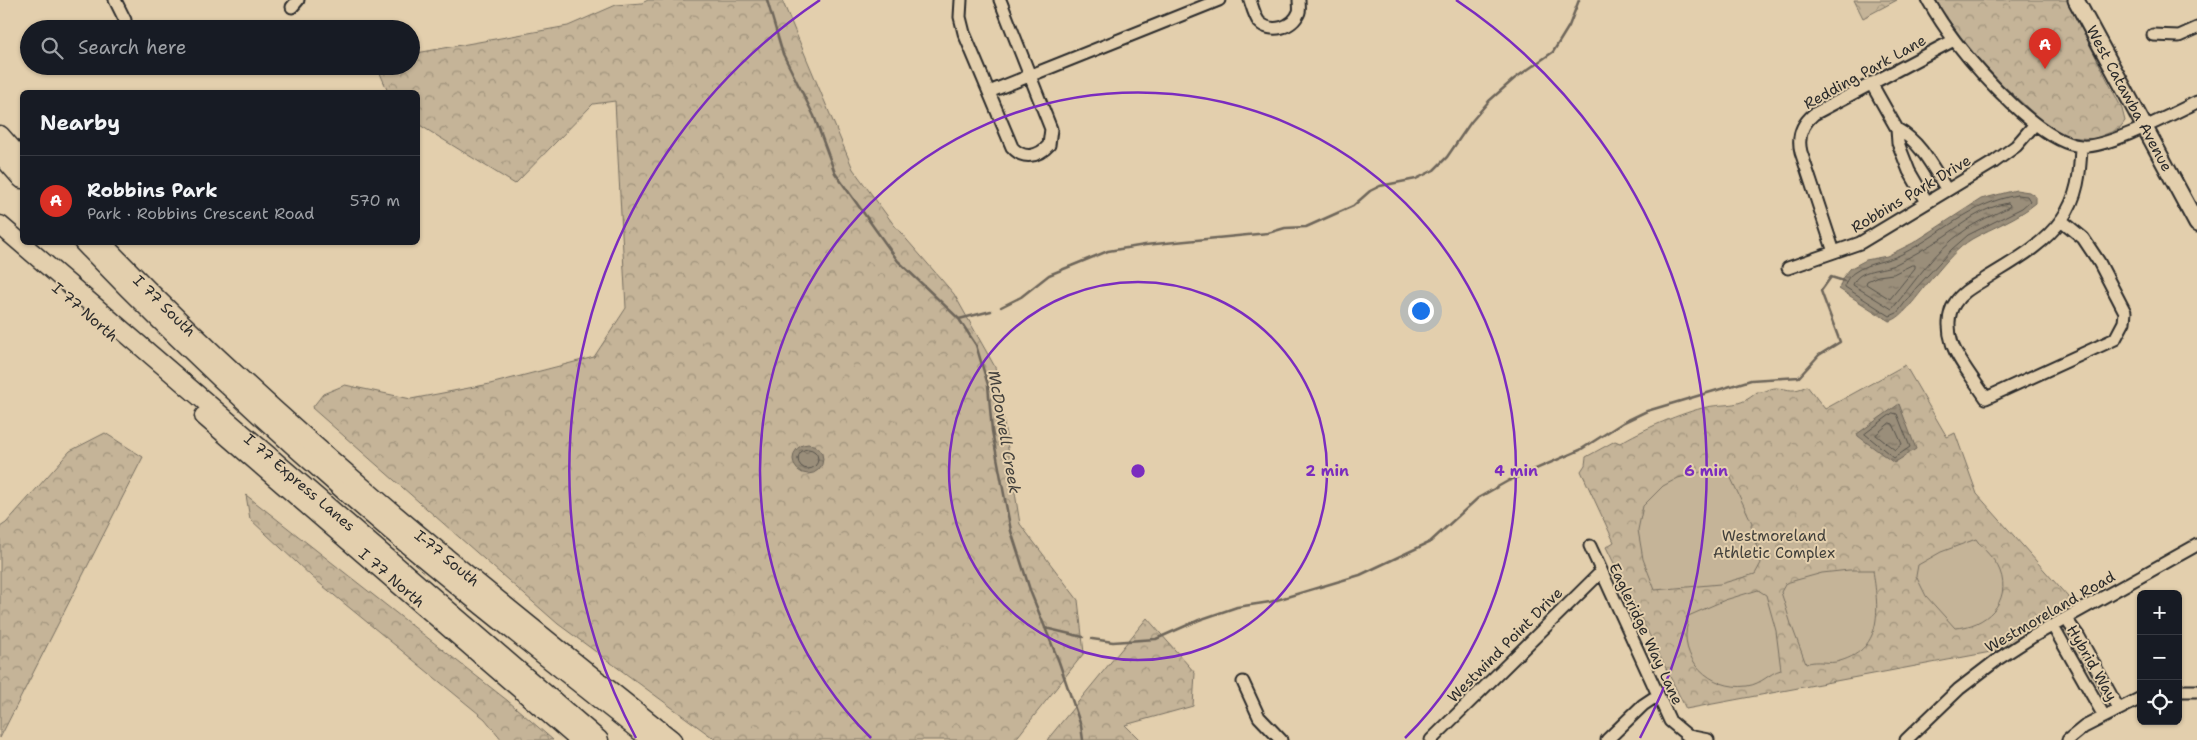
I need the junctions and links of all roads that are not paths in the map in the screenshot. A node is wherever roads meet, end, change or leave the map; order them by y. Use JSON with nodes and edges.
{"nodes":[{"id":1,"x":115,"y":0,"type":"edge"},
{"id":2,"x":961,"y":0,"type":"edge"},
{"id":3,"x":1000,"y":0,"type":"edge"},
{"id":4,"x":1219,"y":0,"type":"edge"},
{"id":5,"x":1250,"y":0,"type":"edge"},
{"id":6,"x":1299,"y":0,"type":"edge"},
{"id":7,"x":1928,"y":0,"type":"edge"},
{"id":8,"x":2076,"y":0,"type":"edge"},
{"id":9,"x":125,"y":20,"type":"dead end"},
{"id":10,"x":2197,"y":28,"type":"edge"},
{"id":11,"x":2153,"y":36,"type":"dead end"},
{"id":12,"x":1954,"y":40,"type":"junction"},
{"id":13,"x":1030,"y":76,"type":"junction"},
{"id":14,"x":1871,"y":83,"type":"junction"},
{"id":15,"x":989,"y":92,"type":"junction"},
{"id":16,"x":2197,"y":102,"type":"edge"},
{"id":17,"x":2035,"y":124,"type":"junction"},
{"id":18,"x":2145,"y":126,"type":"junction"},
{"id":19,"x":1897,"y":129,"type":"junction"},
{"id":20,"x":0,"y":135,"type":"edge"},
{"id":21,"x":2081,"y":147,"type":"junction"},
{"id":22,"x":0,"y":154,"type":"edge"},
{"id":23,"x":20,"y":158,"type":"edge"},
{"id":24,"x":20,"y":177,"type":"edge"},
{"id":25,"x":1947,"y":190,"type":"junction"},
{"id":26,"x":1928,"y":202,"type":"junction"},
{"id":27,"x":2061,"y":220,"type":"junction"},
{"id":28,"x":2197,"y":224,"type":"edge"},
{"id":29,"x":0,"y":225,"type":"edge"},
{"id":30,"x":0,"y":238,"type":"edge"},
{"id":31,"x":20,"y":242,"type":"edge"},
{"id":32,"x":23,"y":245,"type":"edge"},
{"id":33,"x":86,"y":245,"type":"edge"},
{"id":34,"x":104,"y":245,"type":"edge"},
{"id":35,"x":1834,"y":252,"type":"junction"},
{"id":36,"x":1788,"y":268,"type":"dead end"},
{"id":37,"x":228,"y":368,"type":"junction"},
{"id":38,"x":305,"y":456,"type":"junction"},
{"id":39,"x":2197,"y":545,"type":"edge"},
{"id":40,"x":1590,"y":546,"type":"dead end"},
{"id":41,"x":1601,"y":572,"type":"junction"},
{"id":42,"x":2066,"y":619,"type":"junction"},
{"id":43,"x":2053,"y":626,"type":"junction"},
{"id":44,"x":1243,"y":682,"type":"dead end"},
{"id":45,"x":2182,"y":691,"type":"edge"},
{"id":46,"x":2197,"y":691,"type":"edge"},
{"id":47,"x":1658,"y":695,"type":"junction"},
{"id":48,"x":2137,"y":700,"type":"edge"},
{"id":49,"x":2118,"y":708,"type":"junction"},
{"id":50,"x":2104,"y":716,"type":"junction"},
{"id":51,"x":579,"y":740,"type":"edge"},
{"id":52,"x":599,"y":740,"type":"edge"},
{"id":53,"x":651,"y":740,"type":"edge"},
{"id":54,"x":672,"y":740,"type":"edge"},
{"id":55,"x":1281,"y":740,"type":"edge"},
{"id":56,"x":1431,"y":740,"type":"edge"},
{"id":57,"x":1608,"y":740,"type":"edge"},
{"id":58,"x":1708,"y":740,"type":"edge"},
{"id":59,"x":1906,"y":740,"type":"edge"},
{"id":60,"x":2068,"y":740,"type":"edge"}],
"edges":[{"from":1,"to":9,"type":"street"},
{"from":2,"to":15,"type":"street"},
{"from":3,"to":13,"type":"street"},
{"from":4,"to":13,"type":"street"},
{"from":5,"to":6,"type":"street"},
{"from":7,"to":12,"type":"street"},
{"from":8,"to":18,"type":"main road","name":"West Catawba Avenue"},
{"from":10,"to":11,"type":"street"},
{"from":12,"to":14,"type":"street","name":"Redding Park Lane"},
{"from":12,"to":17,"type":"street"},
{"from":13,"to":15,"type":"street"},
{"from":13,"to":15,"type":"street"},
{"from":14,"to":19,"type":"street"},
{"from":14,"to":35,"type":"street","name":"Redding Park Lane"},
{"from":16,"to":18,"type":"street"},
{"from":17,"to":21,"type":"street"},
{"from":17,"to":25,"type":"street","name":"Robbins Park Drive"},
{"from":18,"to":21,"type":"street"},
{"from":18,"to":28,"type":"main road","name":"West Catawba Avenue"},
{"from":19,"to":25,"type":"street"},
{"from":19,"to":26,"type":"street"},
{"from":20,"to":23,"type":"highway"},
{"from":21,"to":27,"type":"street"},
{"from":22,"to":24,"type":"highway"},
{"from":25,"to":26,"type":"street","name":"Robbins Park Drive"},
{"from":26,"to":35,"type":"street","name":"Robbins Park Drive"},
{"from":27,"to":27,"type":"street"},
{"from":29,"to":31,"type":"highway","name":"I 77 Express Lanes"},
{"from":30,"to":51,"type":"highway","name":"I 77 North"},
{"from":32,"to":52,"type":"highway","name":"I 77 Express Lanes"},
{"from":33,"to":38,"type":"highway","name":"I 77 Express Lanes"},
{"from":34,"to":37,"type":"highway","name":"I 77 South"},
{"from":35,"to":36,"type":"street","name":"Robbins Park Drive"},
{"from":37,"to":38,"type":"highway"},
{"from":37,"to":54,"type":"highway","name":"I-77 South"},
{"from":38,"to":53,"type":"highway","name":"I 77 Express Lanes"},
{"from":39,"to":42,"type":"street","name":"Westmoreland Road"},
{"from":40,"to":41,"type":"street","name":"Eagleridge Way Lane"},
{"from":41,"to":47,"type":"street","name":"Eagleridge Way Lane"},
{"from":41,"to":56,"type":"street","name":"Westwind Point Drive"},
{"from":42,"to":43,"type":"street","name":"Westmoreland Road"},
{"from":42,"to":49,"type":"street","name":"Hybrid Way"},
{"from":43,"to":50,"type":"street","name":"Hybrid Way"},
{"from":43,"to":59,"type":"street","name":"Westmoreland Road"},
{"from":44,"to":55,"type":"street"},
{"from":45,"to":46,"type":"street"},
{"from":47,"to":57,"type":"street"},
{"from":47,"to":58,"type":"street","name":"Eagleridge Way Lane"},
{"from":48,"to":49,"type":"street"},
{"from":49,"to":50,"type":"street"},
{"from":50,"to":60,"type":"street"}]}
